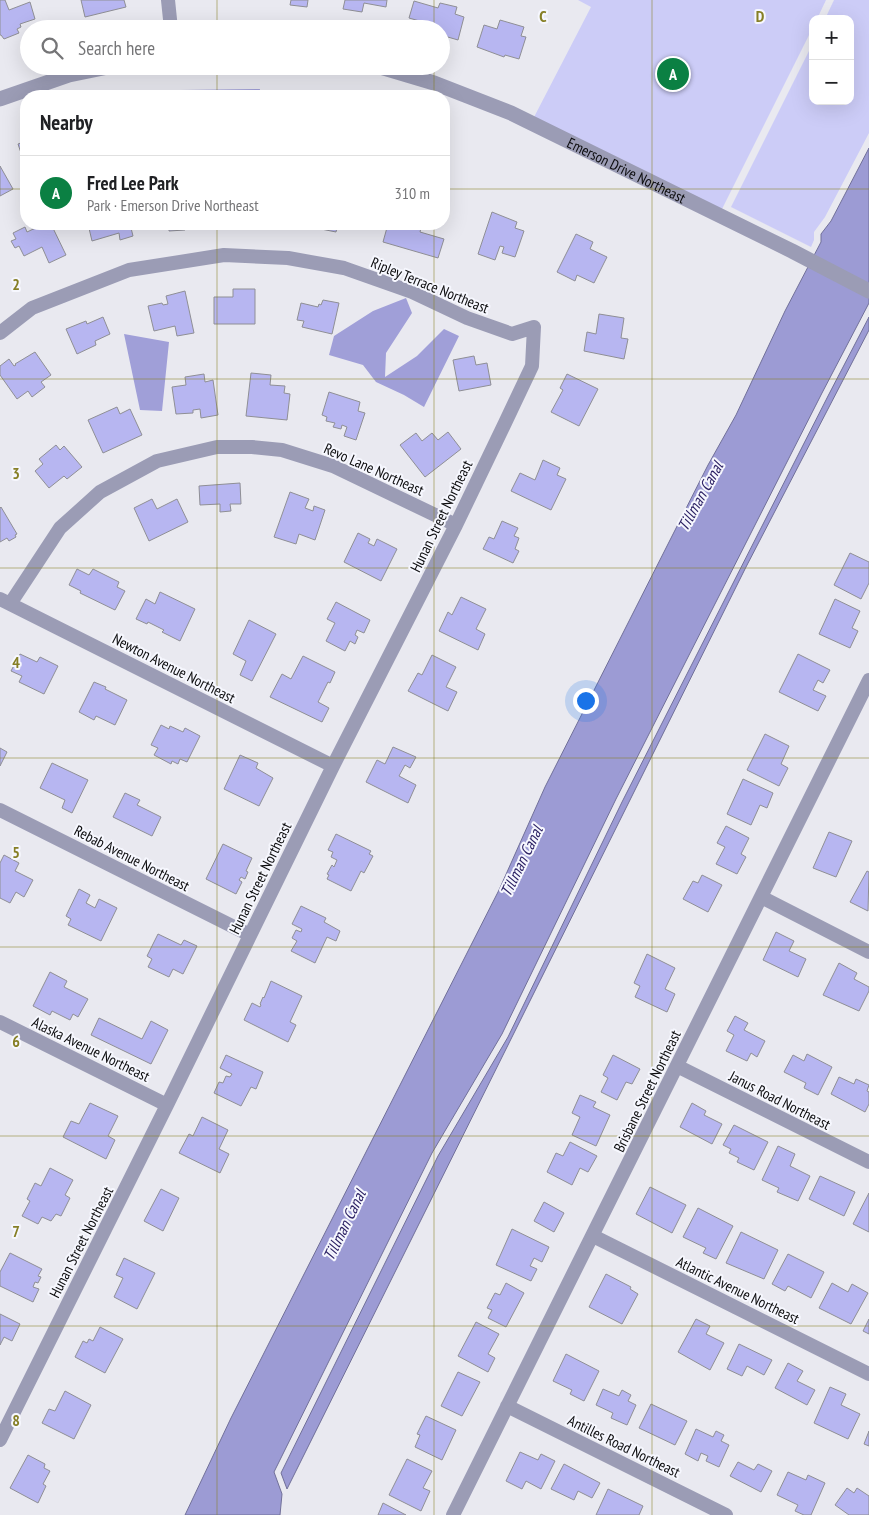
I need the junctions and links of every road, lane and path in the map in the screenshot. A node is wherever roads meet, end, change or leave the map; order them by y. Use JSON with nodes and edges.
{"nodes":[{"id":1,"x":168,"y":0,"type":"edge"},
{"id":2,"x":170,"y":20,"type":"edge"},
{"id":3,"x":69,"y":75,"type":"edge"},
{"id":4,"x":407,"y":75,"type":"edge"},
{"id":5,"x":26,"y":90,"type":"edge"},
{"id":6,"x":20,"y":92,"type":"edge"},
{"id":7,"x":0,"y":99,"type":"edge"},
{"id":8,"x":869,"y":291,"type":"edge"},
{"id":9,"x":534,"y":327,"type":"joint"},
{"id":10,"x":0,"y":332,"type":"edge"},
{"id":11,"x":456,"y":525,"type":"junction"},
{"id":12,"x":5,"y":601,"type":"edge"},
{"id":13,"x":869,"y":680,"type":"edge"},
{"id":14,"x":333,"y":766,"type":"junction"},
{"id":15,"x":0,"y":810,"type":"edge"},
{"id":16,"x":761,"y":897,"type":"junction"},
{"id":17,"x":250,"y":935,"type":"junction"},
{"id":18,"x":869,"y":952,"type":"edge"},
{"id":19,"x":0,"y":1022,"type":"edge"},
{"id":20,"x":677,"y":1066,"type":"junction"},
{"id":21,"x":168,"y":1105,"type":"junction"},
{"id":22,"x":869,"y":1162,"type":"edge"},
{"id":23,"x":593,"y":1236,"type":"junction"},
{"id":24,"x":869,"y":1374,"type":"edge"},
{"id":25,"x":507,"y":1406,"type":"junction"},
{"id":26,"x":0,"y":1440,"type":"edge"},
{"id":27,"x":453,"y":1515,"type":"edge"},
{"id":28,"x":726,"y":1515,"type":"edge"}],
"edges":[{"from":1,"to":2,"type":"street"},
{"from":3,"to":5,"type":"street"},
{"from":4,"to":8,"type":"street","name":"Emerson Drive Northeast"},
{"from":6,"to":7,"type":"street"},
{"from":9,"to":10,"type":"street","name":"Ripley Terrace Northeast"},
{"from":9,"to":11,"type":"street","name":"Hunan Street Northeast"},
{"from":11,"to":12,"type":"street","name":"Revo Lane Northeast"},
{"from":11,"to":14,"type":"street","name":"Hunan Street Northeast"},
{"from":12,"to":14,"type":"street","name":"Newton Avenue Northeast"},
{"from":13,"to":16,"type":"street","name":"Brisbane Street Northeast"},
{"from":14,"to":17,"type":"street","name":"Hunan Street Northeast"},
{"from":15,"to":17,"type":"street","name":"Rebab Avenue Northeast"},
{"from":16,"to":18,"type":"street"},
{"from":16,"to":20,"type":"street","name":"Brisbane Street Northeast"},
{"from":17,"to":21,"type":"street","name":"Hunan Street Northeast"},
{"from":19,"to":21,"type":"street","name":"Alaska Avenue Northeast"},
{"from":20,"to":22,"type":"street","name":"Janus Road Northeast"},
{"from":20,"to":23,"type":"street","name":"Brisbane Street Northeast"},
{"from":21,"to":26,"type":"street","name":"Hunan Street Northeast"},
{"from":23,"to":24,"type":"street","name":"Atlantic Avenue Northeast"},
{"from":23,"to":25,"type":"street","name":"Brisbane Street Northeast"},
{"from":25,"to":27,"type":"street","name":"Brisbane Street Northeast"},
{"from":25,"to":28,"type":"street","name":"Antilles Road Northeast"}]}
